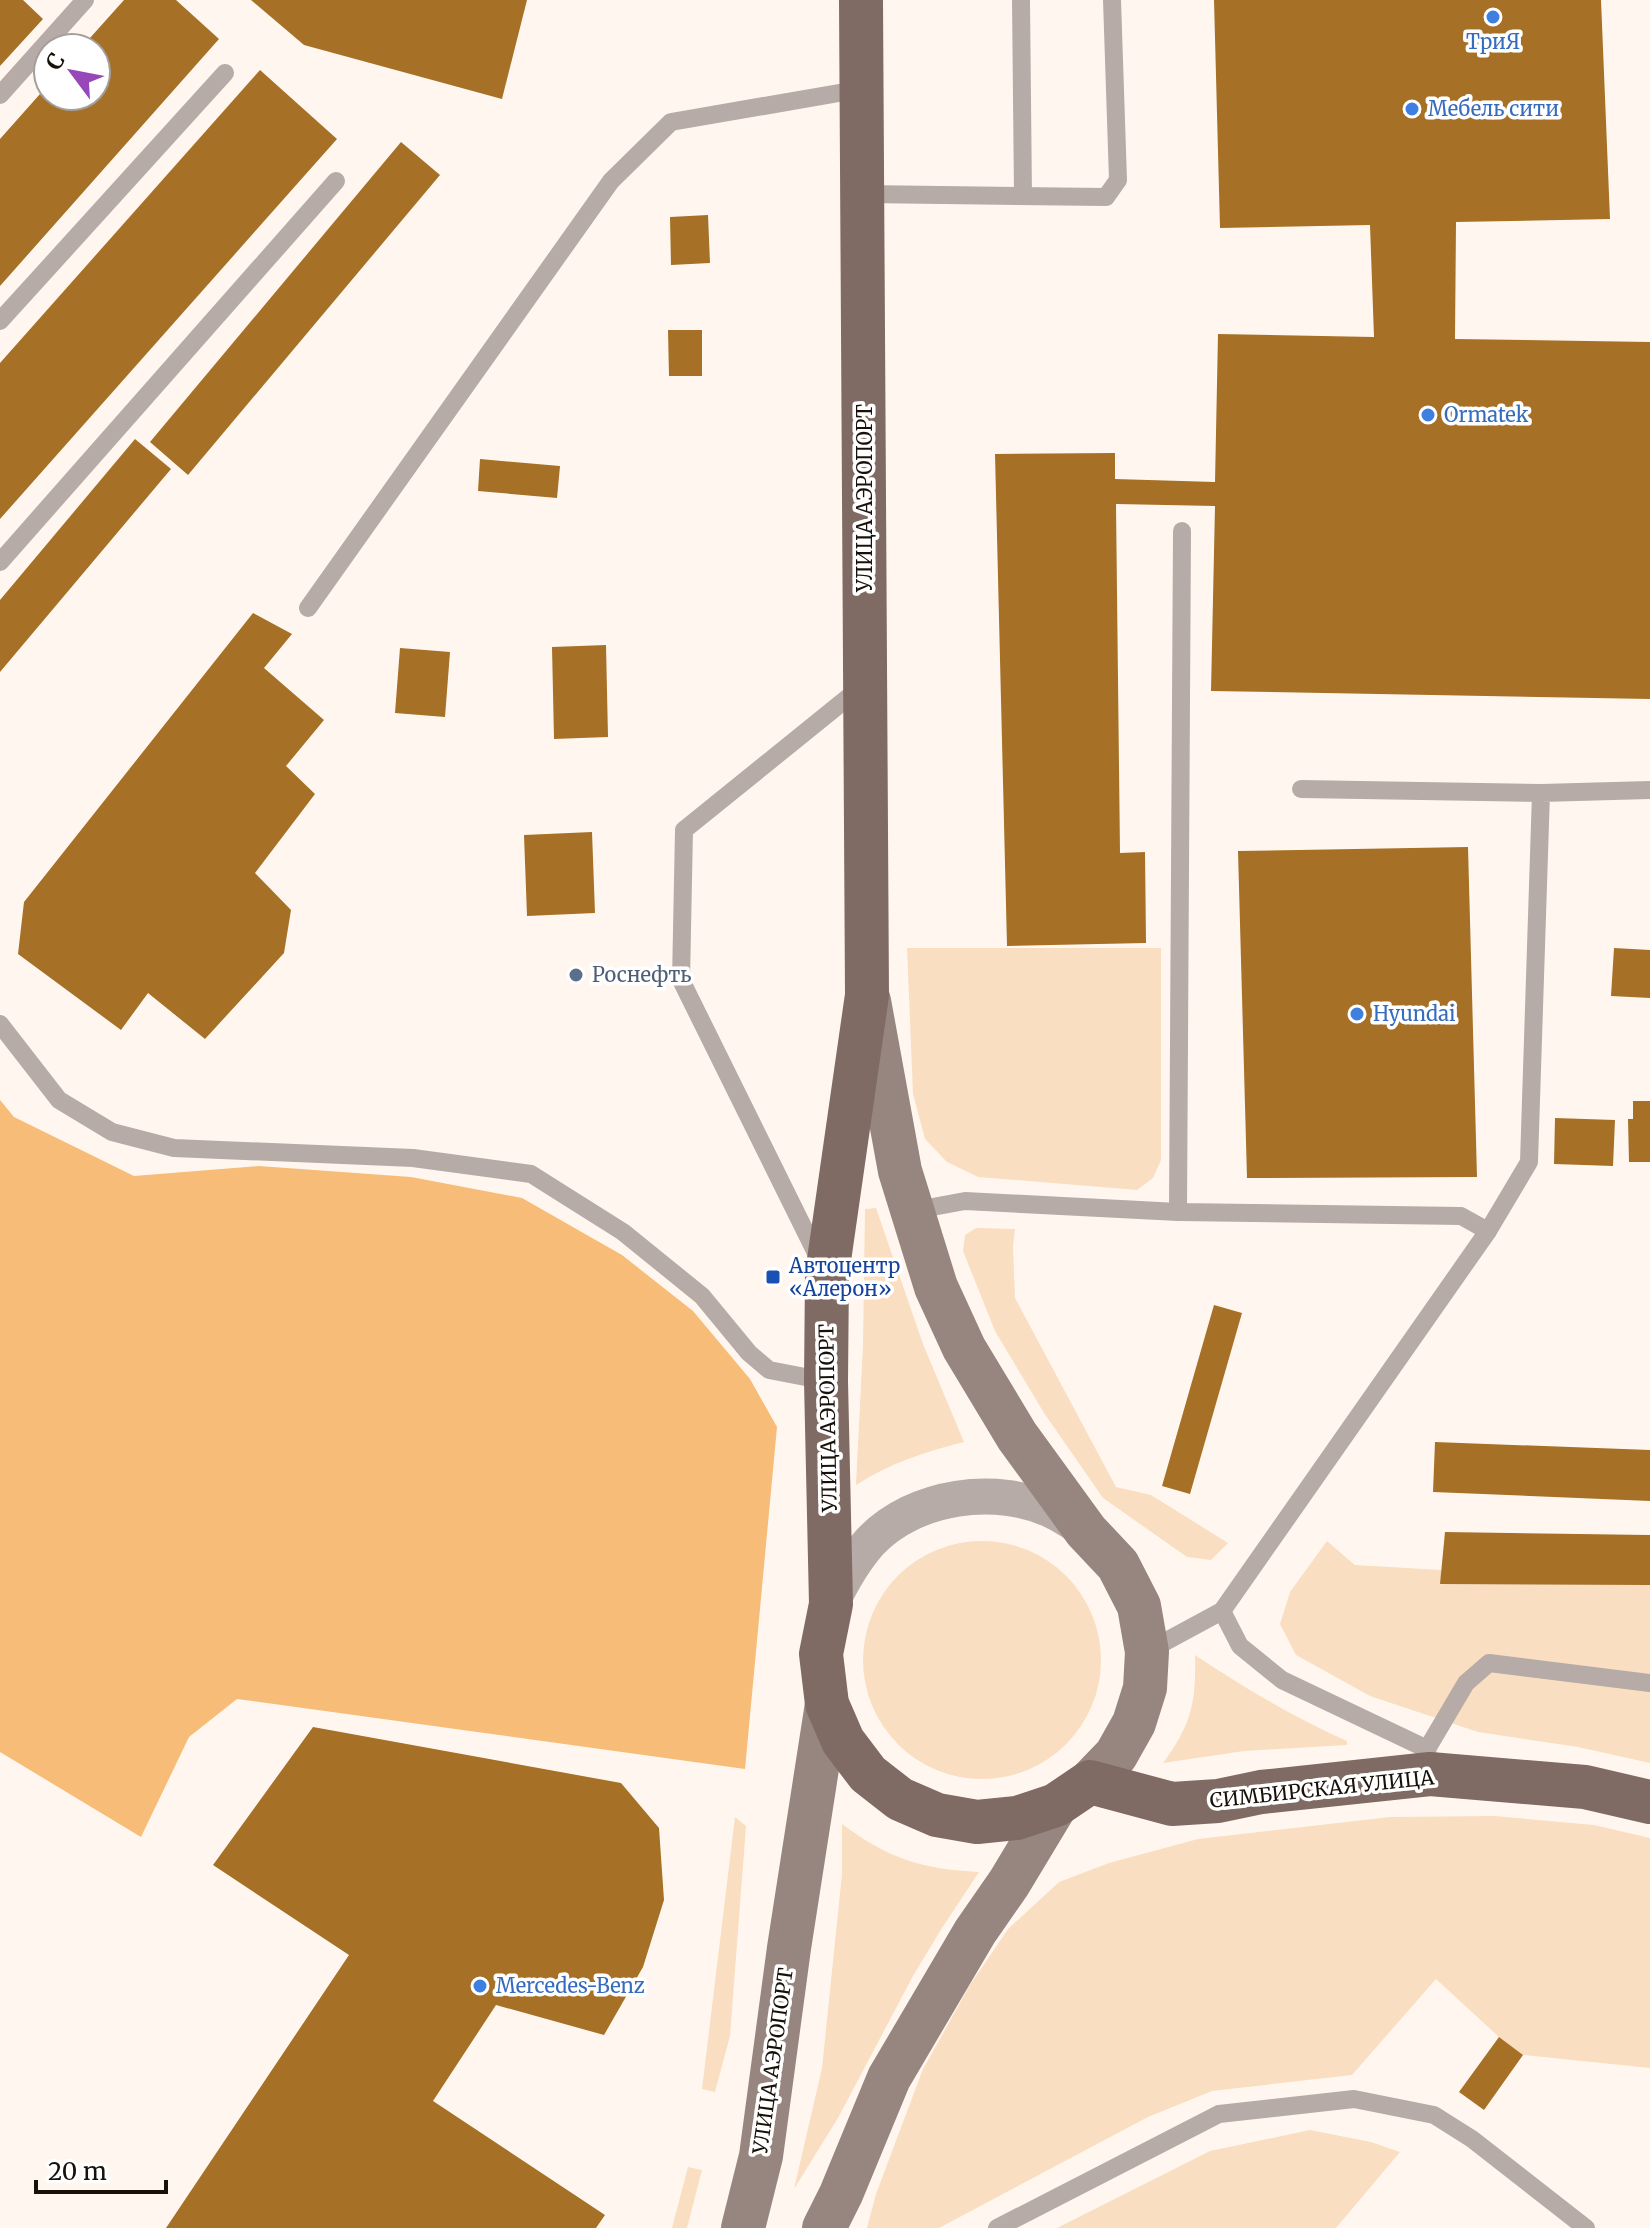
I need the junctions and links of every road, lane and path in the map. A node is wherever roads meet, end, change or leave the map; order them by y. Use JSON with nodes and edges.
{"nodes":[{"id":1,"x":85,"y":0,"type":"edge"},
{"id":2,"x":861,"y":0,"type":"edge"},
{"id":3,"x":1021,"y":0,"type":"edge"},
{"id":4,"x":1112,"y":0,"type":"edge"},
{"id":5,"x":225,"y":73,"type":"dead end"},
{"id":6,"x":862,"y":89,"type":"junction"},
{"id":7,"x":0,"y":95,"type":"edge"},
{"id":8,"x":336,"y":181,"type":"dead end"},
{"id":9,"x":864,"y":194,"type":"junction"},
{"id":10,"x":1023,"y":196,"type":"junction"},
{"id":11,"x":0,"y":321,"type":"edge"},
{"id":12,"x":1182,"y":531,"type":"dead end"},
{"id":13,"x":0,"y":562,"type":"edge"},
{"id":14,"x":308,"y":608,"type":"dead end"},
{"id":15,"x":866,"y":683,"type":"junction"},
{"id":16,"x":1301,"y":789,"type":"dead end"},
{"id":17,"x":1650,"y":790,"type":"edge"},
{"id":18,"x":1541,"y":793,"type":"junction"},
{"id":19,"x":867,"y":995,"type":"junction"},
{"id":20,"x":0,"y":1024,"type":"edge"},
{"id":21,"x":911,"y":1211,"type":"junction"},
{"id":22,"x":1178,"y":1212,"type":"junction"},
{"id":23,"x":1488,"y":1231,"type":"junction"},
{"id":24,"x":827,"y":1274,"type":"junction"},
{"id":25,"x":826,"y":1381,"type":"junction"},
{"id":26,"x":1086,"y":1531,"type":"junction"},
{"id":27,"x":831,"y":1604,"type":"junction"},
{"id":28,"x":1222,"y":1611,"type":"junction"},
{"id":29,"x":1147,"y":1652,"type":"junction"},
{"id":30,"x":1650,"y":1683,"type":"edge"},
{"id":31,"x":827,"y":1704,"type":"junction"},
{"id":32,"x":1429,"y":1762,"type":"junction"},
{"id":33,"x":1073,"y":1794,"type":"junction"},
{"id":34,"x":1650,"y":1802,"type":"edge"},
{"id":35,"x":743,"y":2228,"type":"edge"},
{"id":36,"x":824,"y":2228,"type":"edge"},
{"id":37,"x":997,"y":2228,"type":"edge"},
{"id":38,"x":1586,"y":2228,"type":"edge"}],
"edges":[{"from":1,"to":7,"type":"lane"},
{"from":2,"to":6,"type":"main road","name":"УЛИЦА АЭРОПОРТ"},
{"from":3,"to":10,"type":"lane"},
{"from":4,"to":10,"type":"lane"},
{"from":5,"to":11,"type":"lane"},
{"from":6,"to":9,"type":"main road","name":"УЛИЦА АЭРОПОРТ"},
{"from":6,"to":14,"type":"lane"},
{"from":8,"to":13,"type":"lane"},
{"from":9,"to":10,"type":"lane"},
{"from":9,"to":15,"type":"main road","name":"УЛИЦА АЭРОПОРТ"},
{"from":12,"to":22,"type":"lane"},
{"from":15,"to":19,"type":"main road","name":"УЛИЦА АЭРОПОРТ"},
{"from":15,"to":24,"type":"lane"},
{"from":16,"to":18,"type":"lane"},
{"from":17,"to":18,"type":"lane"},
{"from":18,"to":23,"type":"lane"},
{"from":19,"to":21,"type":"main road","name":"УЛИЦА АЭРОПОРТ"},
{"from":19,"to":24,"type":"main road","name":"УЛИЦА АЭРОПОРТ"},
{"from":20,"to":25,"type":"lane"},
{"from":21,"to":22,"type":"lane"},
{"from":21,"to":26,"type":"main road","name":"УЛИЦА АЭРОПОРТ"},
{"from":22,"to":23,"type":"lane"},
{"from":23,"to":28,"type":"lane"},
{"from":24,"to":25,"type":"main road","name":"УЛИЦА АЭРОПОРТ"},
{"from":25,"to":27,"type":"main road","name":"УЛИЦА АЭРОПОРТ"},
{"from":26,"to":27,"type":"street","name":"УЛИЦА АЭРОПОРТ"},
{"from":26,"to":29,"type":"main road","name":"УЛИЦА АЭРОПОРТ"},
{"from":27,"to":31,"type":"main road","name":"УЛИЦА АЭРОПОРТ"},
{"from":28,"to":29,"type":"lane"},
{"from":28,"to":32,"type":"lane"},
{"from":29,"to":33,"type":"main road","name":"УЛИЦА АЭРОПОРТ"},
{"from":30,"to":32,"type":"lane"},
{"from":31,"to":33,"type":"main road","name":"УЛИЦА АЭРОПОРТ"},
{"from":31,"to":35,"type":"main road","name":"УЛИЦА АЭРОПОРТ"},
{"from":32,"to":33,"type":"main road","name":"СИМБИРСКАЯ УЛИЦА"},
{"from":32,"to":34,"type":"main road","name":"СИМБИРСКАЯ УЛИЦА"},
{"from":33,"to":36,"type":"main road","name":"УЛИЦА АЭРОПОРТ"},
{"from":37,"to":38,"type":"lane"}]}
